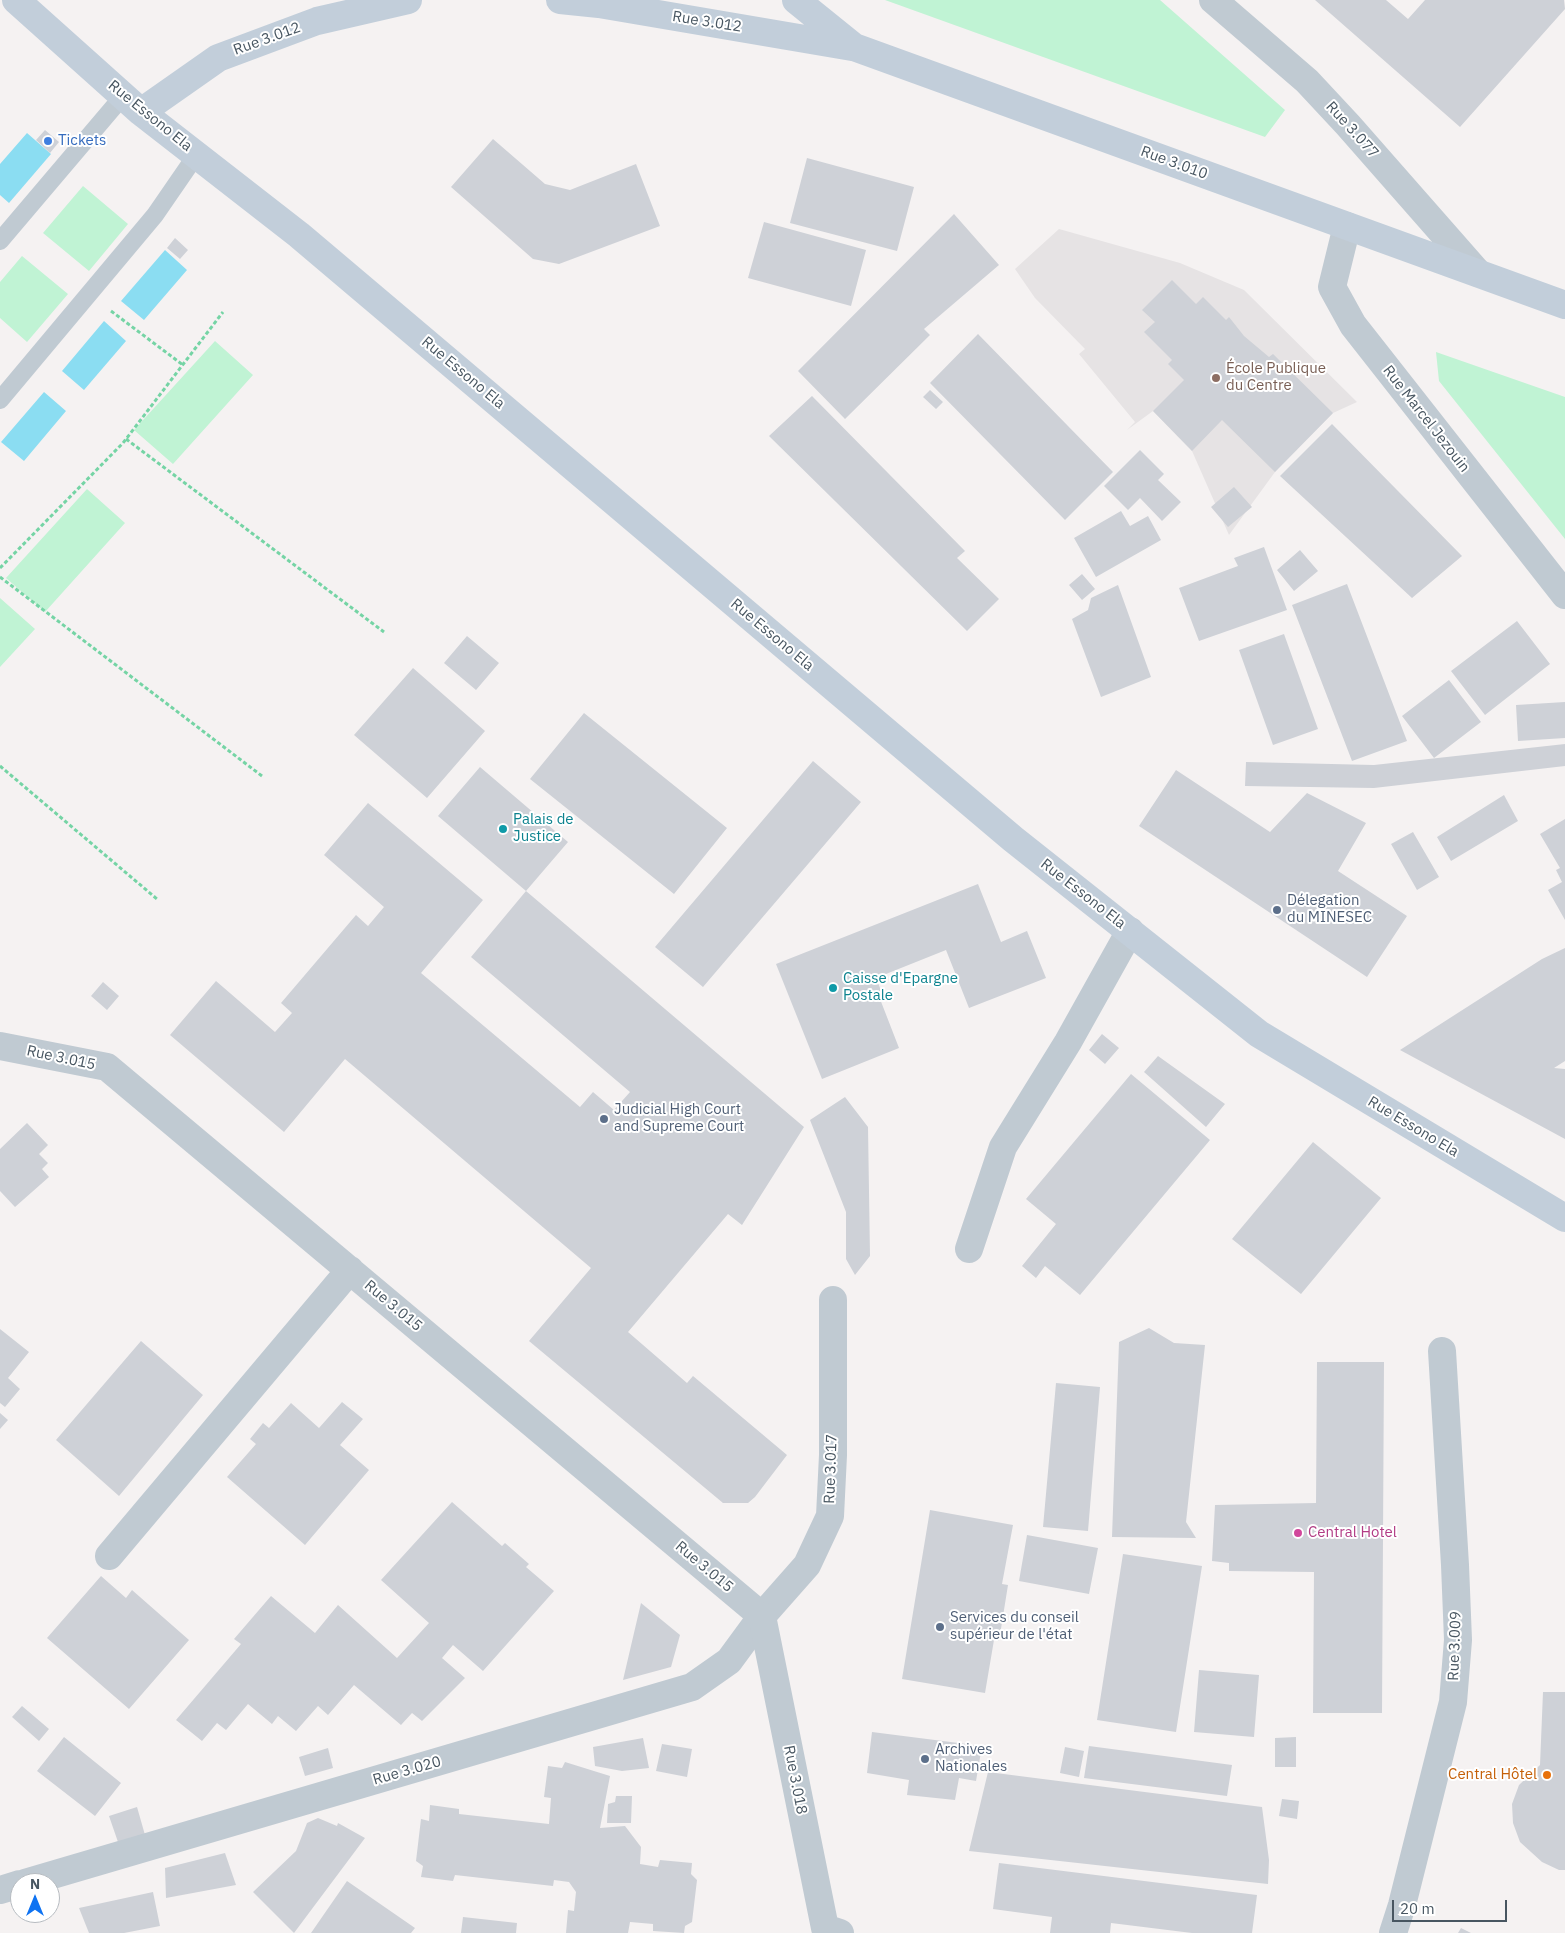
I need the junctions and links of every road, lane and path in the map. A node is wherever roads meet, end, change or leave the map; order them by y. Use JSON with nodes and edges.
{"nodes":[{"id":1,"x":16,"y":0,"type":"edge"},
{"id":2,"x":408,"y":0,"type":"edge"},
{"id":3,"x":560,"y":0,"type":"edge"},
{"id":4,"x":796,"y":0,"type":"edge"},
{"id":5,"x":1213,"y":0,"type":"edge"},
{"id":6,"x":854,"y":47,"type":"junction"},
{"id":7,"x":132,"y":104,"type":"junction"},
{"id":8,"x":197,"y":154,"type":"junction"},
{"id":9,"x":1347,"y":226,"type":"junction"},
{"id":10,"x":0,"y":241,"type":"edge"},
{"id":11,"x":1478,"y":273,"type":"junction"},
{"id":12,"x":89,"y":294,"type":"junction"},
{"id":13,"x":1565,"y":305,"type":"edge"},
{"id":14,"x":223,"y":312,"type":"dead end"},
{"id":15,"x":183,"y":365,"type":"junction"},
{"id":16,"x":0,"y":400,"type":"edge"},
{"id":17,"x":126,"y":439,"type":"junction"},
{"id":18,"x":0,"y":568,"type":"edge"},
{"id":19,"x":0,"y":577,"type":"edge"},
{"id":20,"x":1565,"y":595,"type":"edge"},
{"id":21,"x":384,"y":632,"type":"dead end"},
{"id":22,"x":0,"y":766,"type":"edge"},
{"id":23,"x":262,"y":776,"type":"dead end"},
{"id":24,"x":157,"y":899,"type":"dead end"},
{"id":25,"x":1130,"y":931,"type":"junction"},
{"id":26,"x":0,"y":1046,"type":"edge"},
{"id":27,"x":1565,"y":1218,"type":"edge"},
{"id":28,"x":969,"y":1249,"type":"dead end"},
{"id":29,"x":350,"y":1270,"type":"junction"},
{"id":30,"x":833,"y":1300,"type":"dead end"},
{"id":31,"x":1442,"y":1351,"type":"dead end"},
{"id":32,"x":109,"y":1556,"type":"dead end"},
{"id":33,"x":762,"y":1616,"type":"junction"},
{"id":34,"x":59,"y":1873,"type":"edge"},
{"id":35,"x":829,"y":1931,"type":"edge"},
{"id":36,"x":1393,"y":1933,"type":"edge"}],
"edges":[{"from":1,"to":7,"type":"main road","name":"Rue Essono Ela"},
{"from":2,"to":7,"type":"main road","name":"Rue 3.012"},
{"from":3,"to":6,"type":"main road","name":"Rue 3.012"},
{"from":4,"to":6,"type":"main road","name":"Rue 3.010"},
{"from":5,"to":11,"type":"street","name":"Rue 3.077"},
{"from":6,"to":9,"type":"main road","name":"Rue 3.010"},
{"from":7,"to":8,"type":"main road","name":"Rue Essono Ela"},
{"from":7,"to":10,"type":"lane"},
{"from":8,"to":12,"type":"lane"},
{"from":8,"to":25,"type":"main road","name":"Rue Essono Ela"},
{"from":9,"to":11,"type":"main road","name":"Rue 3.010"},
{"from":9,"to":20,"type":"street","name":"Rue Marcel Jezouin"},
{"from":11,"to":13,"type":"main road","name":"Rue 3.010"},
{"from":12,"to":15,"type":"path"},
{"from":12,"to":16,"type":"lane"},
{"from":14,"to":15,"type":"path"},
{"from":15,"to":17,"type":"path"},
{"from":17,"to":18,"type":"path"},
{"from":17,"to":21,"type":"path"},
{"from":19,"to":23,"type":"path"},
{"from":22,"to":24,"type":"path"},
{"from":25,"to":27,"type":"main road","name":"Rue Essono Ela"},
{"from":25,"to":28,"type":"street"},
{"from":26,"to":29,"type":"street","name":"Rue 3.015"},
{"from":29,"to":32,"type":"street"},
{"from":29,"to":33,"type":"street","name":"Rue 3.015"},
{"from":30,"to":33,"type":"street","name":"Rue 3.017"},
{"from":31,"to":36,"type":"street","name":"Rue 3.009"},
{"from":33,"to":34,"type":"street","name":"Rue 3.020"},
{"from":33,"to":35,"type":"street","name":"Rue 3.018"}]}
